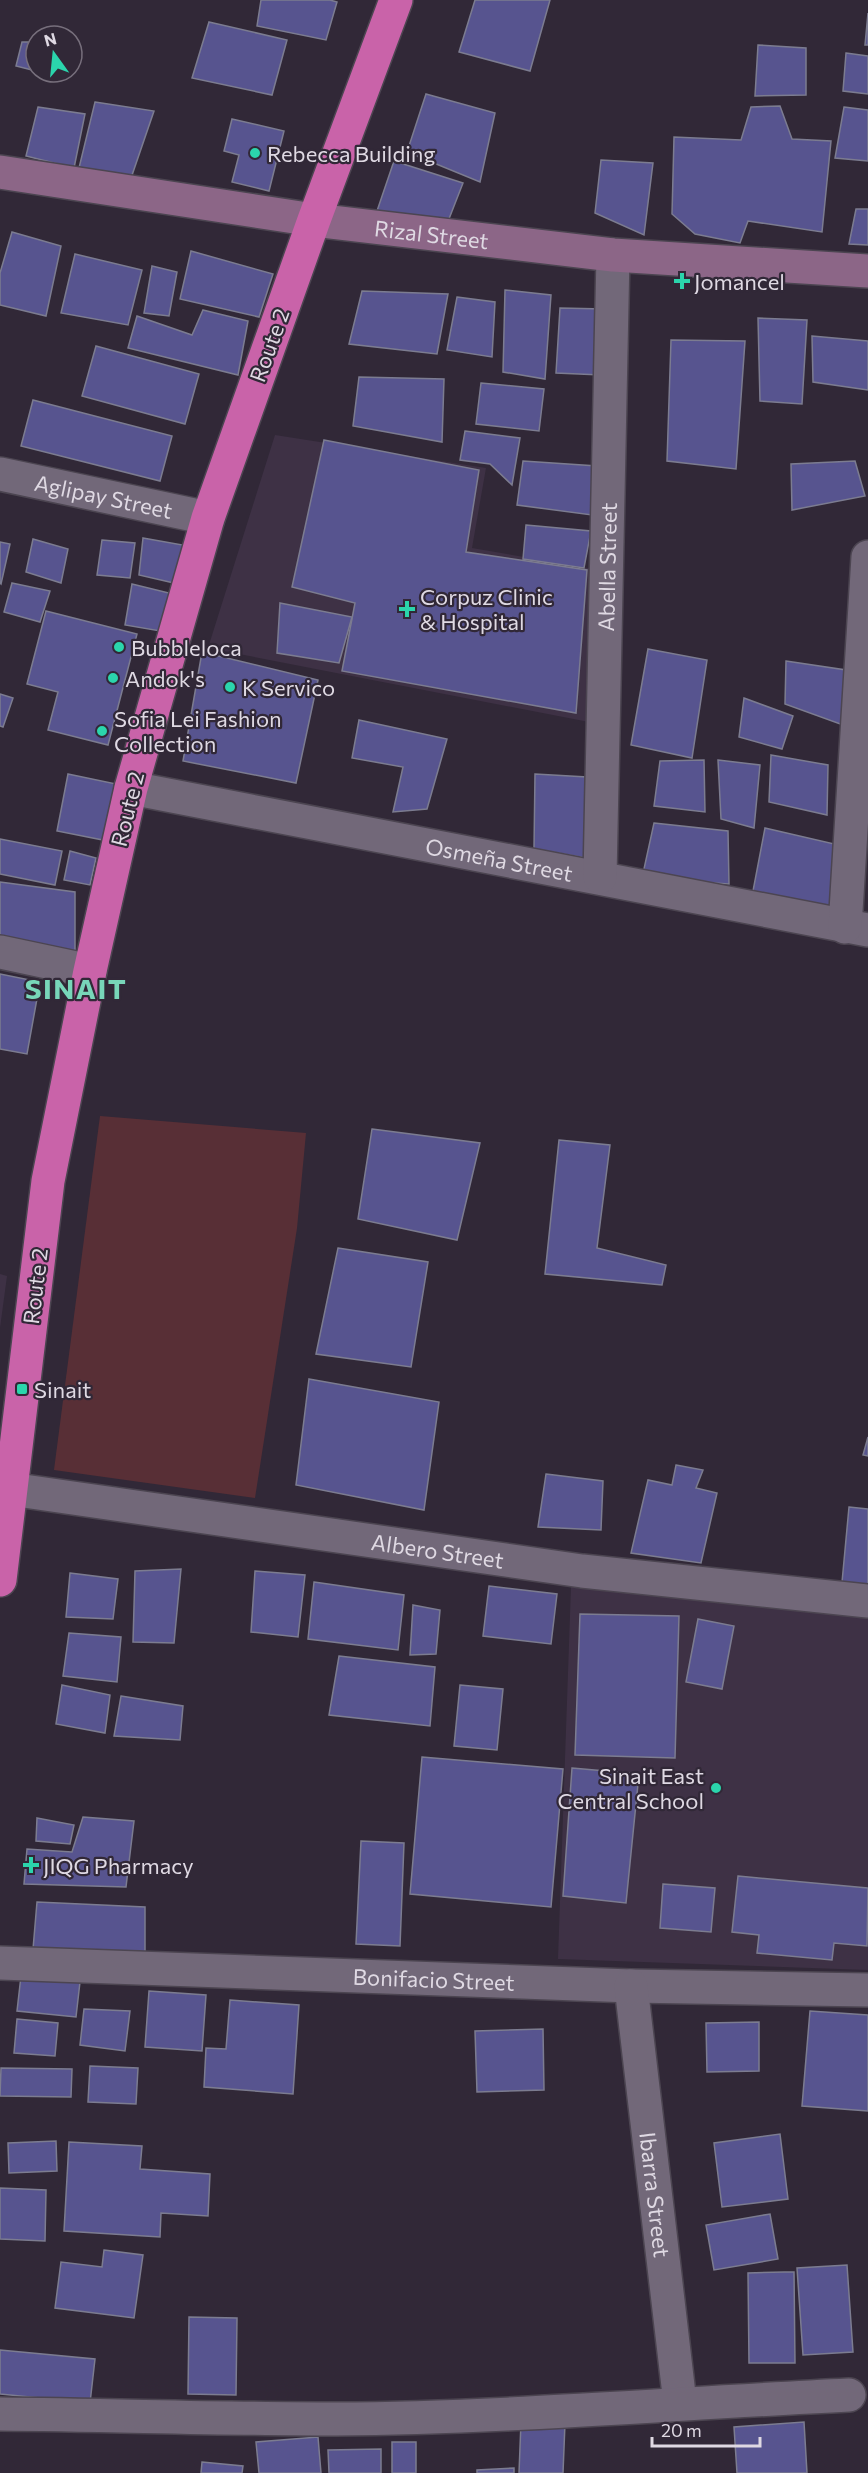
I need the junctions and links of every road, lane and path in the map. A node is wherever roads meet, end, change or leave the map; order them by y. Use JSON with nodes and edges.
{"nodes":[{"id":1,"x":396,"y":0,"type":"edge"},
{"id":2,"x":0,"y":172,"type":"edge"},
{"id":3,"x":314,"y":220,"type":"junction"},
{"id":4,"x":613,"y":255,"type":"junction"},
{"id":5,"x":868,"y":271,"type":"edge"},
{"id":6,"x":0,"y":474,"type":"edge"},
{"id":7,"x":208,"y":518,"type":"junction"},
{"id":8,"x":868,"y":557,"type":"edge"},
{"id":9,"x":130,"y":788,"type":"junction"},
{"id":10,"x":600,"y":877,"type":"junction"},
{"id":11,"x":857,"y":928,"type":"edge"},
{"id":12,"x":0,"y":952,"type":"edge"},
{"id":13,"x":90,"y":971,"type":"junction"},
{"id":14,"x":10,"y":1489,"type":"junction"},
{"id":15,"x":0,"y":1580,"type":"edge"},
{"id":16,"x":868,"y":1601,"type":"edge"},
{"id":17,"x":0,"y":1963,"type":"edge"},
{"id":18,"x":631,"y":1986,"type":"junction"},
{"id":19,"x":868,"y":1990,"type":"edge"},
{"id":20,"x":849,"y":2395,"type":"dead end"},
{"id":21,"x":680,"y":2403,"type":"junction"},
{"id":22,"x":0,"y":2414,"type":"edge"}],
"edges":[{"from":1,"to":3,"type":"highway","name":"Route 2"},
{"from":2,"to":3,"type":"street","name":"Rizal Street"},
{"from":3,"to":4,"type":"street","name":"Rizal Street"},
{"from":3,"to":7,"type":"highway","name":"Route 2"},
{"from":4,"to":5,"type":"street","name":"Rizal Street"},
{"from":4,"to":10,"type":"street","name":"Abella Street"},
{"from":6,"to":7,"type":"street","name":"Aglipay Street"},
{"from":7,"to":9,"type":"highway","name":"Route 2"},
{"from":8,"to":11,"type":"street"},
{"from":9,"to":10,"type":"street","name":"Osmeña Street"},
{"from":9,"to":13,"type":"highway","name":"Route 2"},
{"from":10,"to":11,"type":"street","name":"Osmeña Street"},
{"from":12,"to":13,"type":"street"},
{"from":13,"to":14,"type":"highway","name":"Route 2"},
{"from":14,"to":15,"type":"highway","name":"Route 2"},
{"from":14,"to":16,"type":"street","name":"Albero Street"},
{"from":17,"to":18,"type":"street","name":"Bonifacio Street"},
{"from":18,"to":19,"type":"street","name":"Bonifacio Street"},
{"from":18,"to":21,"type":"street","name":"Ibarra Street"},
{"from":20,"to":21,"type":"street"},
{"from":21,"to":22,"type":"street"}]}
